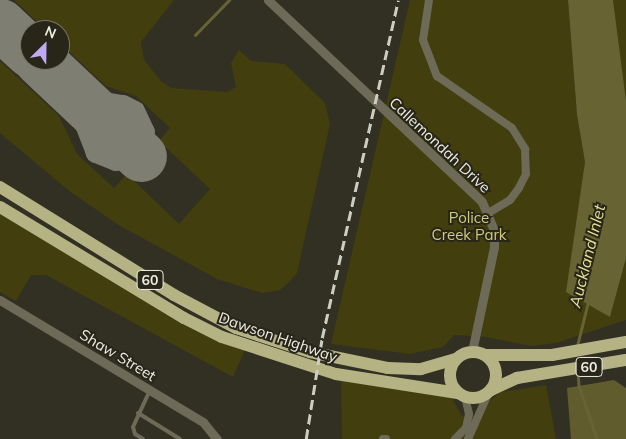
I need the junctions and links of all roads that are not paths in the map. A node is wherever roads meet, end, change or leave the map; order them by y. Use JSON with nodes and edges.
{"nodes":[{"id":1,"x":429,"y":0,"type":"edge"},
{"id":2,"x":273,"y":2,"type":"edge"},
{"id":3,"x":0,"y":187,"type":"edge"},
{"id":4,"x":0,"y":207,"type":"edge"},
{"id":5,"x":488,"y":213,"type":"junction"},
{"id":6,"x":0,"y":300,"type":"edge"},
{"id":7,"x":626,"y":342,"type":"edge"},
{"id":8,"x":472,"y":351,"type":"junction"},
{"id":9,"x":486,"y":356,"type":"junction"},
{"id":10,"x":455,"y":360,"type":"junction"},
{"id":11,"x":626,"y":360,"type":"edge"},
{"id":12,"x":150,"y":390,"type":"junction"},
{"id":13,"x":489,"y":392,"type":"junction"},
{"id":14,"x":462,"y":395,"type":"junction"},
{"id":15,"x":138,"y":413,"type":"junction"},
{"id":16,"x":143,"y":439,"type":"edge"},
{"id":17,"x":180,"y":439,"type":"edge"},
{"id":18,"x":217,"y":439,"type":"edge"},
{"id":19,"x":455,"y":439,"type":"edge"},
{"id":20,"x":468,"y":439,"type":"edge"}],
"edges":[{"from":1,"to":5,"type":"street"},
{"from":2,"to":5,"type":"street","name":"Callemondah Drive"},
{"from":3,"to":10,"type":"highway","name":"Dawson Highway","number":"60"},
{"from":4,"to":14,"type":"highway","name":"Dawson Highway","number":"60"},
{"from":5,"to":8,"type":"street","name":"Callemondah Drive"},
{"from":6,"to":12,"type":"street","name":"Shaw Street"},
{"from":7,"to":9,"type":"highway","number":"60"},
{"from":8,"to":9,"type":"highway","number":"60"},
{"from":8,"to":10,"type":"highway","number":"60"},
{"from":9,"to":13,"type":"highway"},
{"from":10,"to":14,"type":"highway"},
{"from":11,"to":13,"type":"highway","number":"60"},
{"from":12,"to":15,"type":"lane"},
{"from":12,"to":18,"type":"street","name":"Shaw Street"},
{"from":13,"to":14,"type":"highway","number":"60"},
{"from":13,"to":20,"type":"street"},
{"from":14,"to":19,"type":"street"},
{"from":15,"to":16,"type":"lane"},
{"from":15,"to":17,"type":"lane"}]}
